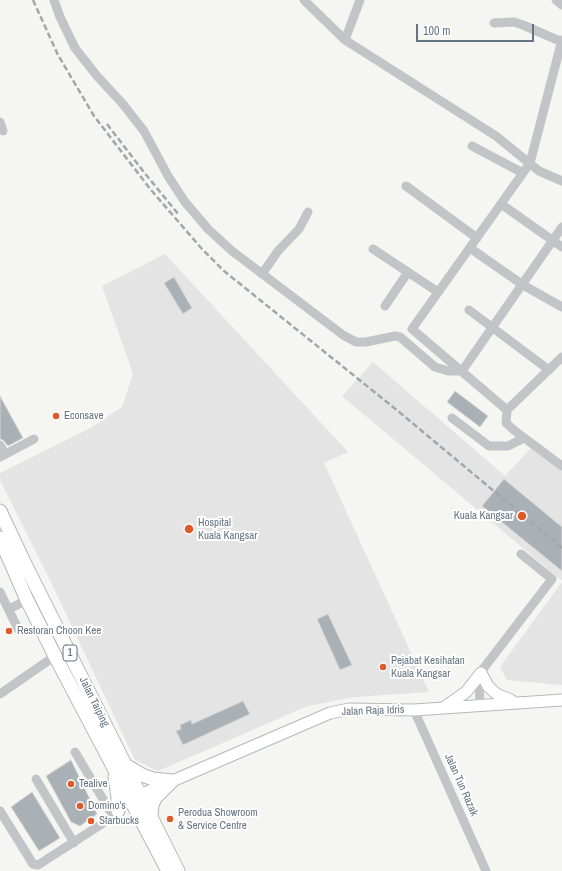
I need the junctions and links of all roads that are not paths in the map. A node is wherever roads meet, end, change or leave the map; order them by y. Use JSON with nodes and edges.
{"nodes":[{"id":1,"x":54,"y":0,"type":"edge"},
{"id":2,"x":304,"y":0,"type":"edge"},
{"id":3,"x":360,"y":0,"type":"edge"},
{"id":4,"x":556,"y":0,"type":"edge"},
{"id":5,"x":562,"y":6,"type":"edge"},
{"id":6,"x":494,"y":23,"type":"dead end"},
{"id":7,"x":345,"y":40,"type":"junction"},
{"id":8,"x":562,"y":41,"type":"edge"},
{"id":9,"x":472,"y":146,"type":"dead end"},
{"id":10,"x":530,"y":163,"type":"junction"},
{"id":11,"x":523,"y":173,"type":"junction"},
{"id":12,"x":562,"y":181,"type":"edge"},
{"id":13,"x":406,"y":186,"type":"dead end"},
{"id":14,"x":501,"y":204,"type":"junction"},
{"id":15,"x":308,"y":212,"type":"dead end"},
{"id":16,"x":562,"y":227,"type":"edge"},
{"id":17,"x":477,"y":238,"type":"junction"},
{"id":18,"x":553,"y":240,"type":"junction"},
{"id":19,"x":562,"y":247,"type":"edge"},
{"id":20,"x":470,"y":248,"type":"junction"},
{"id":21,"x":374,"y":249,"type":"dead end"},
{"id":22,"x":408,"y":272,"type":"junction"},
{"id":23,"x":262,"y":274,"type":"junction"},
{"id":24,"x":523,"y":284,"type":"junction"},
{"id":25,"x":438,"y":292,"type":"junction"},
{"id":26,"x":385,"y":306,"type":"dead end"},
{"id":27,"x":562,"y":307,"type":"edge"},
{"id":28,"x":469,"y":310,"type":"dead end"},
{"id":29,"x":493,"y":328,"type":"junction"},
{"id":30,"x":562,"y":357,"type":"edge"},
{"id":31,"x":549,"y":370,"type":"junction"},
{"id":32,"x":462,"y":372,"type":"junction"},
{"id":33,"x":507,"y":410,"type":"junction"},
{"id":34,"x":452,"y":418,"type":"dead end"},
{"id":35,"x":524,"y":438,"type":"junction"},
{"id":36,"x":34,"y":440,"type":"dead end"},
{"id":37,"x":0,"y":445,"type":"edge"},
{"id":38,"x":3,"y":456,"type":"edge"},
{"id":39,"x":562,"y":466,"type":"edge"},
{"id":40,"x":0,"y":511,"type":"edge"},
{"id":41,"x":0,"y":538,"type":"edge"},
{"id":42,"x":521,"y":554,"type":"dead end"},
{"id":43,"x":24,"y":562,"type":"junction"},
{"id":44,"x":0,"y":592,"type":"edge"},
{"id":45,"x":27,"y":600,"type":"junction"},
{"id":46,"x":9,"y":609,"type":"junction"},
{"id":47,"x":18,"y":629,"type":"dead end"},
{"id":48,"x":55,"y":656,"type":"junction"},
{"id":49,"x":481,"y":673,"type":"junction"},
{"id":50,"x":0,"y":694,"type":"edge"},
{"id":51,"x":562,"y":700,"type":"edge"},
{"id":52,"x":517,"y":702,"type":"junction"},
{"id":53,"x":480,"y":704,"type":"junction"},
{"id":54,"x":444,"y":707,"type":"junction"},
{"id":55,"x":414,"y":710,"type":"junction"},
{"id":56,"x":75,"y":752,"type":"dead end"},
{"id":57,"x":112,"y":765,"type":"junction"},
{"id":58,"x":126,"y":765,"type":"junction"},
{"id":59,"x":36,"y":780,"type":"dead end"},
{"id":60,"x":172,"y":781,"type":"junction"},
{"id":61,"x":136,"y":797,"type":"junction"},
{"id":62,"x":0,"y":811,"type":"edge"},
{"id":63,"x":116,"y":813,"type":"junction"},
{"id":64,"x":151,"y":816,"type":"junction"},
{"id":65,"x":74,"y":843,"type":"junction"},
{"id":66,"x":168,"y":871,"type":"edge"},
{"id":67,"x":178,"y":871,"type":"edge"},
{"id":68,"x":486,"y":871,"type":"edge"}],
"edges":[{"from":1,"to":23,"type":"street"},
{"from":2,"to":7,"type":"street"},
{"from":3,"to":7,"type":"street"},
{"from":4,"to":5,"type":"street"},
{"from":6,"to":8,"type":"street"},
{"from":7,"to":10,"type":"street"},
{"from":8,"to":10,"type":"street"},
{"from":9,"to":11,"type":"street"},
{"from":10,"to":11,"type":"street"},
{"from":10,"to":12,"type":"street"},
{"from":11,"to":14,"type":"street"},
{"from":13,"to":17,"type":"street"},
{"from":14,"to":17,"type":"street"},
{"from":14,"to":18,"type":"street"},
{"from":15,"to":23,"type":"street"},
{"from":16,"to":18,"type":"street"},
{"from":17,"to":20,"type":"street"},
{"from":18,"to":19,"type":"street"},
{"from":18,"to":24,"type":"street"},
{"from":20,"to":24,"type":"street"},
{"from":20,"to":25,"type":"street"},
{"from":21,"to":22,"type":"street"},
{"from":22,"to":25,"type":"street"},
{"from":22,"to":26,"type":"street"},
{"from":23,"to":32,"type":"street"},
{"from":24,"to":27,"type":"street"},
{"from":24,"to":29,"type":"street"},
{"from":25,"to":32,"type":"street"},
{"from":28,"to":29,"type":"street"},
{"from":29,"to":31,"type":"street"},
{"from":29,"to":32,"type":"street"},
{"from":30,"to":31,"type":"street"},
{"from":31,"to":33,"type":"street"},
{"from":32,"to":33,"type":"street"},
{"from":33,"to":35,"type":"street"},
{"from":34,"to":35,"type":"street"},
{"from":35,"to":39,"type":"street"},
{"from":36,"to":38,"type":"street"},
{"from":37,"to":38,"type":"street"},
{"from":40,"to":43,"type":"highway","name":"Jalan Taiping","number":"1"},
{"from":41,"to":45,"type":"highway","name":"Jalan Taiping","number":"1"},
{"from":42,"to":49,"type":"street"},
{"from":43,"to":45,"type":"highway"},
{"from":43,"to":58,"type":"highway","name":"Jalan Taiping","number":"1"},
{"from":44,"to":46,"type":"street"},
{"from":45,"to":46,"type":"street"},
{"from":45,"to":48,"type":"highway","name":"Jalan Taiping","number":"1"},
{"from":46,"to":47,"type":"street"},
{"from":48,"to":50,"type":"street"},
{"from":48,"to":57,"type":"highway","name":"Jalan Taiping","number":"1"},
{"from":49,"to":52,"type":"main road"},
{"from":49,"to":53,"type":"street"},
{"from":49,"to":54,"type":"main road"},
{"from":51,"to":52,"type":"main road","name":"Jalan Raja Idris"},
{"from":52,"to":53,"type":"main road","name":"Jalan Raja Idris"},
{"from":53,"to":54,"type":"main road","name":"Jalan Raja Idris"},
{"from":54,"to":55,"type":"main road","name":"Jalan Raja Idris"},
{"from":55,"to":60,"type":"main road","name":"Jalan Raja Idris"},
{"from":55,"to":68,"type":"street","name":"Jalan Tun Razak"},
{"from":56,"to":63,"type":"street"},
{"from":57,"to":61,"type":"highway","name":"Jalan Taiping","number":"1"},
{"from":57,"to":63,"type":"highway"},
{"from":58,"to":60,"type":"highway"},
{"from":58,"to":61,"type":"highway","name":"Jalan Taiping","number":"1"},
{"from":59,"to":65,"type":"street"},
{"from":60,"to":61,"type":"main road","name":"Jalan Raja Idris"},
{"from":60,"to":64,"type":"highway"},
{"from":61,"to":63,"type":"street"},
{"from":61,"to":64,"type":"highway","name":"Jalan Taiping","number":"1"},
{"from":61,"to":66,"type":"highway","name":"Jalan Taiping","number":"1"},
{"from":62,"to":65,"type":"street"},
{"from":63,"to":65,"type":"street"},
{"from":64,"to":67,"type":"highway","name":"Jalan Taiping","number":"1"}]}
